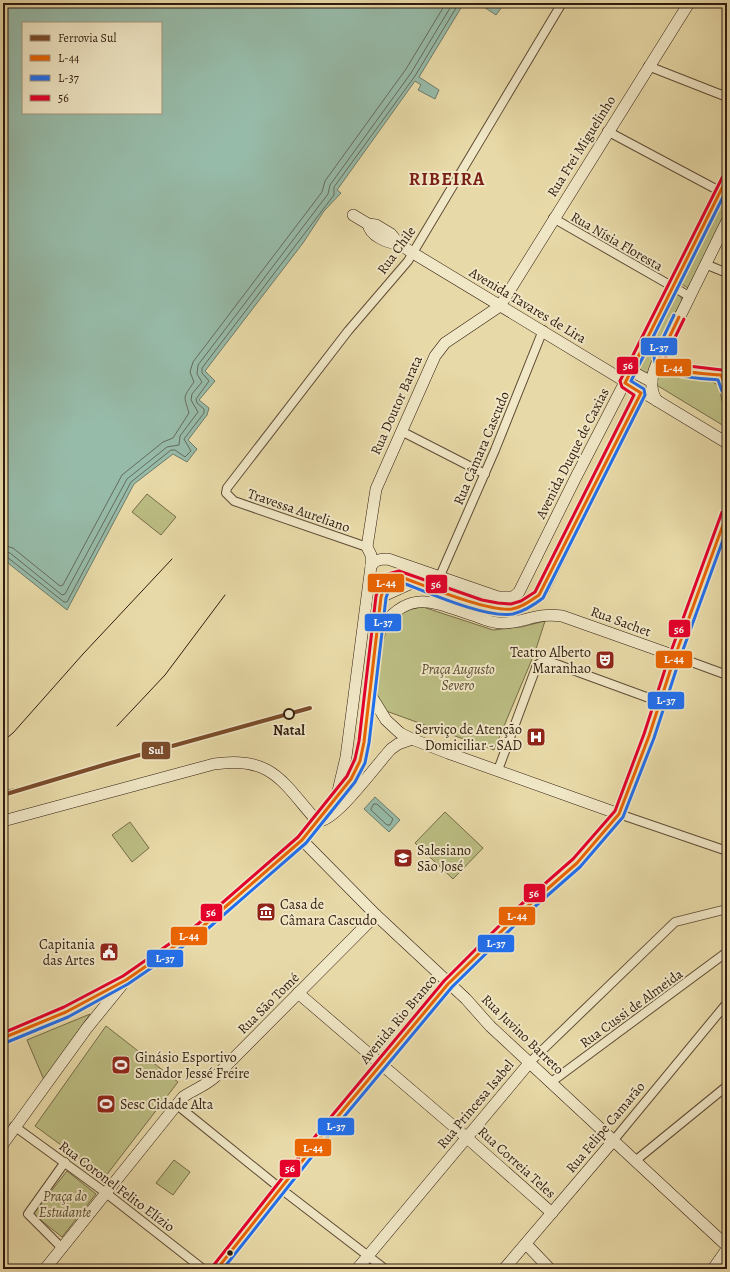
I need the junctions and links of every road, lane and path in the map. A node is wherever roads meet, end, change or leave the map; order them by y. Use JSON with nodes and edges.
{"nodes":[{"id":1,"x":562,"y":3,"type":"edge"},
{"id":2,"x":688,"y":3,"type":"edge"},
{"id":3,"x":648,"y":66,"type":"junction"},
{"id":4,"x":727,"y":97,"type":"edge"},
{"id":5,"x":607,"y":131,"type":"junction"},
{"id":6,"x":727,"y":178,"type":"edge"},
{"id":7,"x":724,"y":194,"type":"edge"},
{"id":8,"x":353,"y":215,"type":"dead end"},
{"id":9,"x":553,"y":218,"type":"junction"},
{"id":10,"x":727,"y":221,"type":"edge"},
{"id":11,"x":413,"y":253,"type":"junction"},
{"id":12,"x":705,"y":264,"type":"junction"},
{"id":13,"x":727,"y":273,"type":"edge"},
{"id":14,"x":673,"y":289,"type":"junction"},
{"id":15,"x":689,"y":296,"type":"junction"},
{"id":16,"x":500,"y":306,"type":"junction"},
{"id":17,"x":543,"y":330,"type":"junction"},
{"id":18,"x":661,"y":361,"type":"junction"},
{"id":19,"x":631,"y":371,"type":"junction"},
{"id":20,"x":724,"y":375,"type":"edge"},
{"id":21,"x":652,"y":382,"type":"junction"},
{"id":22,"x":625,"y":383,"type":"junction"},
{"id":23,"x":727,"y":389,"type":"edge"},
{"id":24,"x":642,"y":393,"type":"junction"},
{"id":25,"x":657,"y":401,"type":"junction"},
{"id":26,"x":401,"y":432,"type":"junction"},
{"id":27,"x":727,"y":443,"type":"edge"},
{"id":28,"x":485,"y":474,"type":"junction"},
{"id":29,"x":226,"y":493,"type":"joint"},
{"id":30,"x":727,"y":514,"type":"edge"},
{"id":31,"x":367,"y":547,"type":"junction"},
{"id":32,"x":372,"y":566,"type":"junction"},
{"id":33,"x":440,"y":576,"type":"junction"},
{"id":34,"x":377,"y":633,"type":"junction"},
{"id":35,"x":675,"y":656,"type":"junction"},
{"id":36,"x":727,"y":676,"type":"edge"},
{"id":37,"x":370,"y":692,"type":"junction"},
{"id":38,"x":660,"y":702,"type":"junction"},
{"id":39,"x":412,"y":739,"type":"junction"},
{"id":40,"x":498,"y":770,"type":"junction"},
{"id":41,"x":336,"y":797,"type":"junction"},
{"id":42,"x":619,"y":814,"type":"junction"},
{"id":43,"x":317,"y":821,"type":"junction"},
{"id":44,"x":3,"y":822,"type":"edge"},
{"id":45,"x":302,"y":840,"type":"junction"},
{"id":46,"x":727,"y":851,"type":"edge"},
{"id":47,"x":727,"y":909,"type":"edge"},
{"id":48,"x":376,"y":916,"type":"junction"},
{"id":49,"x":727,"y":952,"type":"edge"},
{"id":50,"x":126,"y":980,"type":"junction"},
{"id":51,"x":448,"y":984,"type":"junction"},
{"id":52,"x":298,"y":993,"type":"junction"},
{"id":53,"x":727,"y":1003,"type":"edge"},
{"id":54,"x":3,"y":1038,"type":"edge"},
{"id":55,"x":530,"y":1062,"type":"junction"},
{"id":56,"x":381,"y":1063,"type":"junction"},
{"id":57,"x":550,"y":1083,"type":"junction"},
{"id":58,"x":727,"y":1086,"type":"edge"},
{"id":59,"x":177,"y":1105,"type":"junction"},
{"id":60,"x":14,"y":1126,"type":"junction"},
{"id":61,"x":466,"y":1137,"type":"junction"},
{"id":62,"x":613,"y":1141,"type":"junction"},
{"id":63,"x":3,"y":1144,"type":"edge"},
{"id":64,"x":635,"y":1161,"type":"junction"},
{"id":65,"x":65,"y":1162,"type":"junction"},
{"id":66,"x":281,"y":1189,"type":"junction"},
{"id":67,"x":106,"y":1193,"type":"junction"},
{"id":68,"x":552,"y":1213,"type":"junction"},
{"id":69,"x":526,"y":1244,"type":"junction"},
{"id":70,"x":727,"y":1247,"type":"edge"},
{"id":71,"x":62,"y":1248,"type":"junction"},
{"id":72,"x":367,"y":1256,"type":"junction"},
{"id":73,"x":45,"y":1269,"type":"edge"},
{"id":74,"x":204,"y":1269,"type":"edge"},
{"id":75,"x":217,"y":1269,"type":"edge"},
{"id":76,"x":357,"y":1269,"type":"edge"},
{"id":77,"x":385,"y":1269,"type":"edge"},
{"id":78,"x":504,"y":1269,"type":"edge"},
{"id":79,"x":550,"y":1269,"type":"edge"},
{"id":80,"x":713,"y":1269,"type":"edge"}],
"edges":[{"from":1,"to":11,"type":"street","name":"Rua Chile"},
{"from":2,"to":3,"type":"street","name":"Rua Frei Miguelinho"},
{"from":3,"to":4,"type":"street"},
{"from":3,"to":5,"type":"street","name":"Rua Frei Miguelinho"},
{"from":5,"to":7,"type":"street"},
{"from":5,"to":9,"type":"street","name":"Rua Frei Miguelinho"},
{"from":6,"to":7,"type":"street","name":"Avenida Duque de Caxias"},
{"from":7,"to":14,"type":"street","name":"Avenida Duque de Caxias"},
{"from":8,"to":11,"type":"street","name":"Avenida Tavares de Lira"},
{"from":9,"to":14,"type":"street","name":"Rua Nísia Floresta"},
{"from":9,"to":16,"type":"street","name":"Rua Frei Miguelinho"},
{"from":10,"to":12,"type":"street"},
{"from":11,"to":16,"type":"street","name":"Avenida Tavares de Lira"},
{"from":11,"to":29,"type":"street","name":"Rua Chile"},
{"from":12,"to":13,"type":"street"},
{"from":12,"to":15,"type":"street"},
{"from":14,"to":15,"type":"street","name":"Rua Nísia Floresta"},
{"from":14,"to":19,"type":"street","name":"Avenida Duque de Caxias"},
{"from":15,"to":18,"type":"street"},
{"from":16,"to":17,"type":"street","name":"Avenida Tavares de Lira"},
{"from":16,"to":26,"type":"street","name":"Rua Doutor Barata"},
{"from":17,"to":22,"type":"street","name":"Avenida Tavares de Lira"},
{"from":17,"to":28,"type":"street","name":"Rua Câmara Cascudo"},
{"from":18,"to":20,"type":"street"},
{"from":18,"to":21,"type":"street"},
{"from":19,"to":21,"type":"street"},
{"from":19,"to":22,"type":"street","name":"Avenida Duque de Caxias"},
{"from":20,"to":23,"type":"street"},
{"from":21,"to":25,"type":"street"},
{"from":22,"to":24,"type":"street","name":"Avenida Tavares de Lira"},
{"from":22,"to":33,"type":"street","name":"Avenida Duque de Caxias"},
{"from":24,"to":25,"type":"street","name":"Avenida Tavares de Lira"},
{"from":24,"to":34,"type":"street"},
{"from":25,"to":27,"type":"street","name":"Avenida Tavares de Lira"},
{"from":26,"to":28,"type":"street"},
{"from":26,"to":31,"type":"street","name":"Rua Doutor Barata"},
{"from":28,"to":33,"type":"street","name":"Rua Câmara Cascudo"},
{"from":29,"to":31,"type":"street","name":"Travessa Aureliano"},
{"from":30,"to":35,"type":"main road","name":"Avenida Rio Branco"},
{"from":31,"to":32,"type":"street"},
{"from":32,"to":33,"type":"street"},
{"from":32,"to":41,"type":"street"},
{"from":34,"to":35,"type":"street","name":"Rua Sachet"},
{"from":34,"to":37,"type":"street"},
{"from":35,"to":36,"type":"street","name":"Rua Sachet"},
{"from":35,"to":38,"type":"main road","name":"Avenida Rio Branco"},
{"from":37,"to":39,"type":"street"},
{"from":37,"to":41,"type":"street"},
{"from":38,"to":40,"type":"street"},
{"from":38,"to":42,"type":"main road","name":"Avenida Rio Branco"},
{"from":39,"to":40,"type":"street"},
{"from":39,"to":43,"type":"street"},
{"from":40,"to":42,"type":"street"},
{"from":41,"to":43,"type":"street"},
{"from":42,"to":46,"type":"street"},
{"from":42,"to":51,"type":"main road","name":"Avenida Rio Branco"},
{"from":43,"to":44,"type":"street"},
{"from":43,"to":45,"type":"street"},
{"from":45,"to":48,"type":"street","name":"Rua Juvino Barreto"},
{"from":45,"to":50,"type":"street"},
{"from":47,"to":55,"type":"street","name":"Rua Princesa Isabel"},
{"from":48,"to":51,"type":"street","name":"Rua Juvino Barreto"},
{"from":48,"to":52,"type":"street","name":"Rua São Tomé"},
{"from":49,"to":57,"type":"street","name":"Rua Cussi de Almeida"},
{"from":50,"to":54,"type":"street"},
{"from":50,"to":60,"type":"street"},
{"from":51,"to":55,"type":"street","name":"Rua Juvino Barreto"},
{"from":51,"to":56,"type":"main road","name":"Avenida Rio Branco"},
{"from":52,"to":56,"type":"street","name":"Rua Correia Teles"},
{"from":52,"to":59,"type":"street","name":"Rua São Tomé"},
{"from":53,"to":62,"type":"street","name":"Rua Felipe Camarão"},
{"from":55,"to":57,"type":"street","name":"Rua Juvino Barreto"},
{"from":55,"to":61,"type":"street","name":"Rua Princesa Isabel"},
{"from":56,"to":61,"type":"street","name":"Rua Correia Teles"},
{"from":56,"to":66,"type":"main road","name":"Avenida Rio Branco"},
{"from":57,"to":62,"type":"street","name":"Rua Juvino Barreto"},
{"from":58,"to":64,"type":"street"},
{"from":59,"to":66,"type":"street"},
{"from":59,"to":67,"type":"street","name":"Rua São Tomé"},
{"from":60,"to":63,"type":"street"},
{"from":60,"to":65,"type":"street","name":"Rua Coronel Felito Elízio"},
{"from":61,"to":68,"type":"street","name":"Rua Correia Teles"},
{"from":61,"to":72,"type":"street","name":"Rua Princesa Isabel"},
{"from":62,"to":64,"type":"street","name":"Rua Juvino Barreto"},
{"from":62,"to":68,"type":"street","name":"Rua Felipe Camarão"},
{"from":64,"to":70,"type":"street","name":"Rua Juvino Barreto"},
{"from":65,"to":67,"type":"street","name":"Rua Coronel Felito Elízio"},
{"from":65,"to":71,"type":"street"},
{"from":66,"to":72,"type":"street"},
{"from":66,"to":75,"type":"main road","name":"Avenida Rio Branco"},
{"from":67,"to":71,"type":"street","name":"Rua São Tomé"},
{"from":67,"to":74,"type":"street","name":"Rua Coronel Felito Elízio"},
{"from":68,"to":69,"type":"street","name":"Rua Felipe Camarão"},
{"from":69,"to":78,"type":"street","name":"Rua Felipe Camarão"},
{"from":69,"to":79,"type":"street"},
{"from":70,"to":80,"type":"street"},
{"from":71,"to":73,"type":"street","name":"Rua São Tomé"},
{"from":72,"to":76,"type":"street","name":"Rua Princesa Isabel"},
{"from":72,"to":77,"type":"street"}]}
